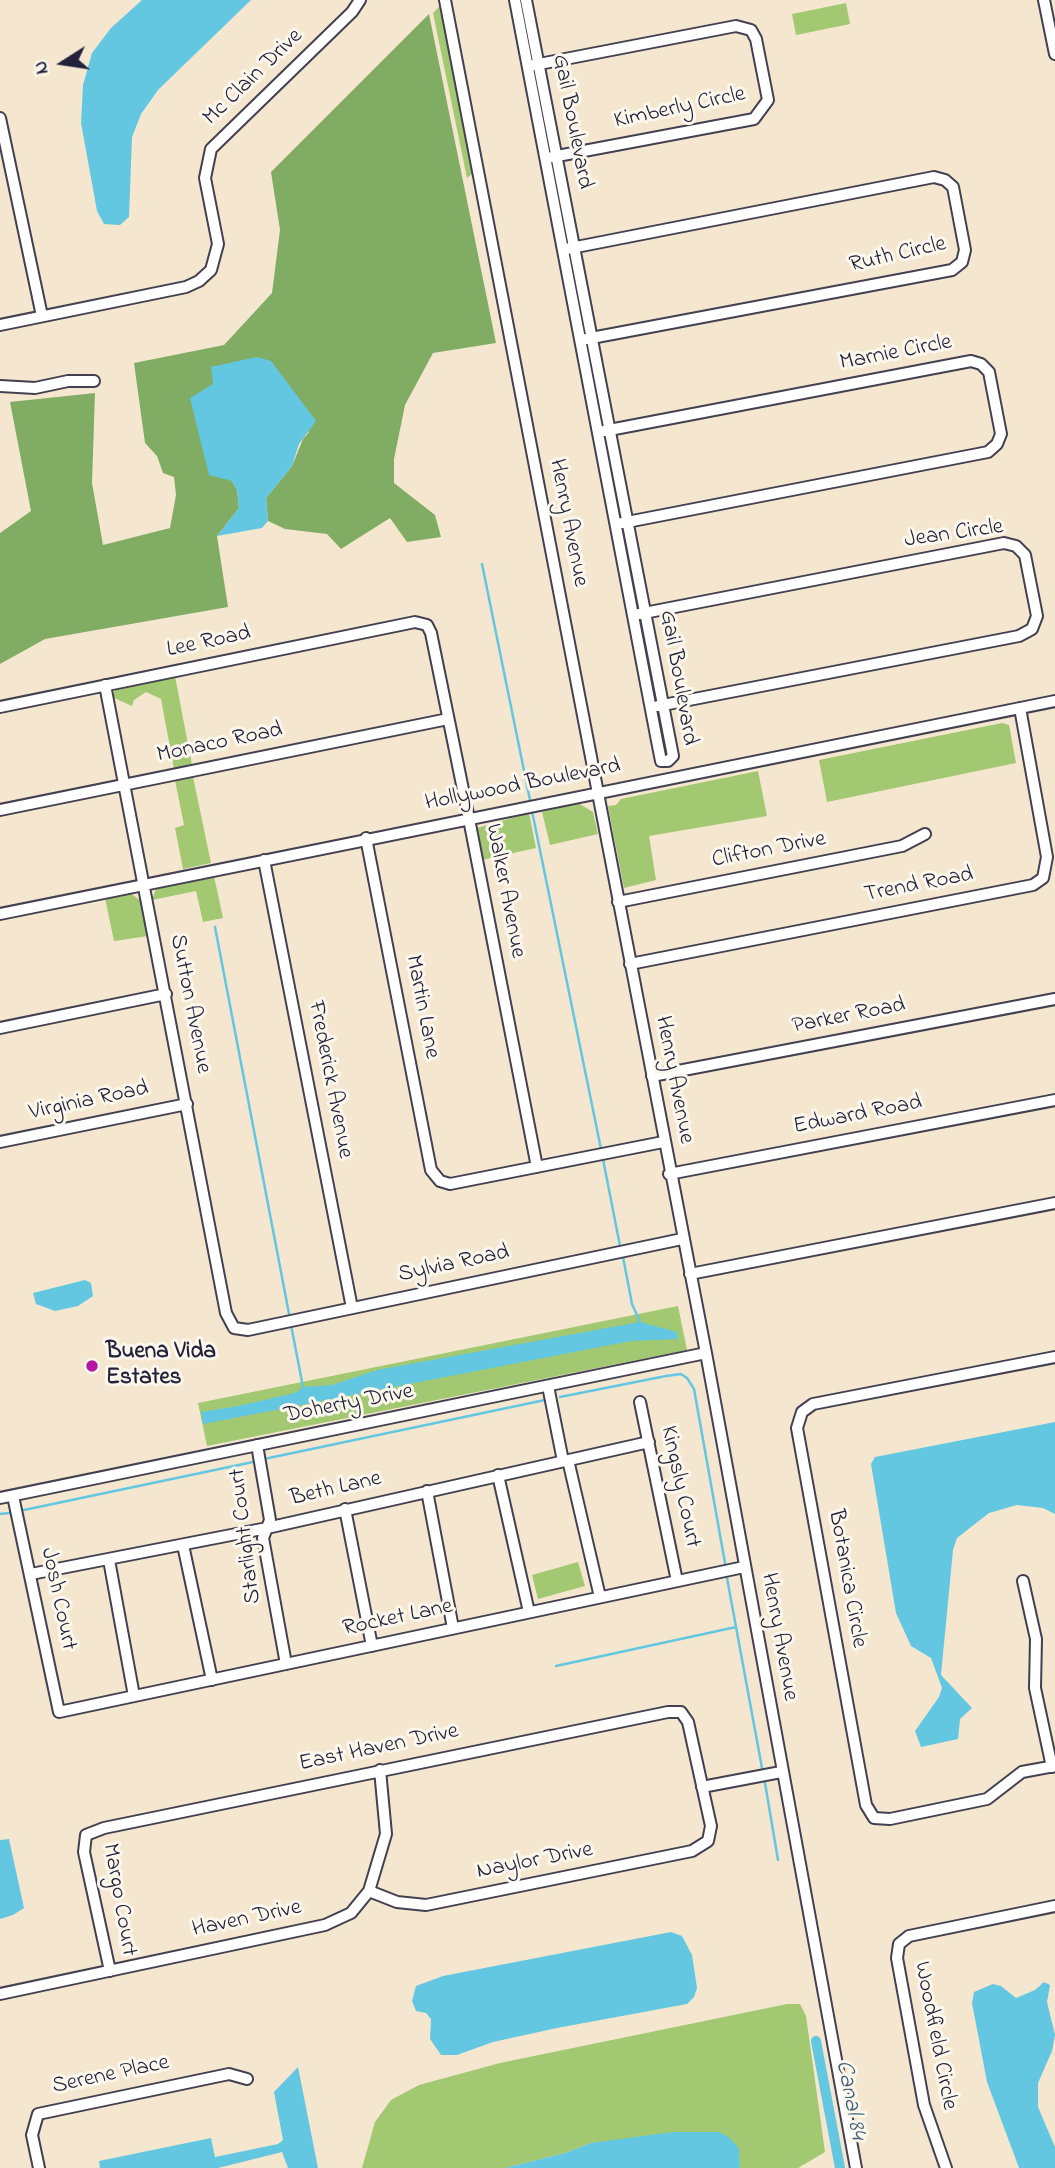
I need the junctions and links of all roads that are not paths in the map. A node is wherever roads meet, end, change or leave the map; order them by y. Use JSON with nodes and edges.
{"nodes":[{"id":1,"x":360,"y":0,"type":"edge"},
{"id":2,"x":445,"y":0,"type":"edge"},
{"id":3,"x":515,"y":0,"type":"edge"},
{"id":4,"x":526,"y":0,"type":"edge"},
{"id":5,"x":1044,"y":0,"type":"edge"},
{"id":6,"x":1055,"y":54,"type":"edge"},
{"id":7,"x":533,"y":65,"type":"junction"},
{"id":8,"x":0,"y":118,"type":"edge"},
{"id":9,"x":551,"y":157,"type":"junction"},
{"id":10,"x":569,"y":248,"type":"junction"},
{"id":11,"x":42,"y":316,"type":"junction"},
{"id":12,"x":0,"y":325,"type":"edge"},
{"id":13,"x":585,"y":340,"type":"junction"},
{"id":14,"x":93,"y":381,"type":"dead end"},
{"id":15,"x":0,"y":386,"type":"edge"},
{"id":16,"x":608,"y":430,"type":"junction"},
{"id":17,"x":596,"y":432,"type":"junction"},
{"id":18,"x":621,"y":523,"type":"junction"},
{"id":19,"x":640,"y":614,"type":"junction"},
{"id":20,"x":427,"y":625,"type":"joint"},
{"id":21,"x":105,"y":685,"type":"junction"},
{"id":22,"x":1055,"y":701,"type":"edge"},
{"id":23,"x":0,"y":706,"type":"edge"},
{"id":24,"x":657,"y":707,"type":"joint"},
{"id":25,"x":1020,"y":708,"type":"junction"},
{"id":26,"x":448,"y":719,"type":"junction"},
{"id":27,"x":125,"y":785,"type":"junction"},
{"id":28,"x":597,"y":792,"type":"junction"},
{"id":29,"x":0,"y":810,"type":"edge"},
{"id":30,"x":469,"y":819,"type":"junction"},
{"id":31,"x":925,"y":834,"type":"dead end"},
{"id":32,"x":366,"y":838,"type":"junction"},
{"id":33,"x":264,"y":860,"type":"junction"},
{"id":34,"x":144,"y":884,"type":"junction"},
{"id":35,"x":618,"y":902,"type":"junction"},
{"id":36,"x":0,"y":914,"type":"edge"},
{"id":37,"x":630,"y":964,"type":"junction"},
{"id":38,"x":166,"y":994,"type":"junction"},
{"id":39,"x":1055,"y":999,"type":"edge"},
{"id":40,"x":0,"y":1028,"type":"edge"},
{"id":41,"x":652,"y":1076,"type":"junction"},
{"id":42,"x":1055,"y":1100,"type":"edge"},
{"id":43,"x":187,"y":1104,"type":"junction"},
{"id":44,"x":0,"y":1142,"type":"edge"},
{"id":45,"x":663,"y":1142,"type":"junction"},
{"id":46,"x":537,"y":1167,"type":"junction"},
{"id":47,"x":669,"y":1174,"type":"junction"},
{"id":48,"x":1055,"y":1203,"type":"edge"},
{"id":49,"x":682,"y":1239,"type":"junction"},
{"id":50,"x":690,"y":1274,"type":"junction"},
{"id":51,"x":352,"y":1308,"type":"junction"},
{"id":52,"x":234,"y":1328,"type":"joint"},
{"id":53,"x":706,"y":1353,"type":"junction"},
{"id":54,"x":1055,"y":1357,"type":"edge"},
{"id":55,"x":548,"y":1386,"type":"junction"},
{"id":56,"x":640,"y":1402,"type":"dead end"},
{"id":57,"x":649,"y":1442,"type":"junction"},
{"id":58,"x":257,"y":1445,"type":"junction"},
{"id":59,"x":566,"y":1460,"type":"junction"},
{"id":60,"x":498,"y":1475,"type":"junction"},
{"id":61,"x":427,"y":1491,"type":"junction"},
{"id":62,"x":13,"y":1496,"type":"junction"},
{"id":63,"x":0,"y":1498,"type":"edge"},
{"id":64,"x":345,"y":1509,"type":"junction"},
{"id":65,"x":267,"y":1528,"type":"junction"},
{"id":66,"x":183,"y":1545,"type":"junction"},
{"id":67,"x":109,"y":1560,"type":"junction"},
{"id":68,"x":744,"y":1567,"type":"junction"},
{"id":69,"x":31,"y":1574,"type":"junction"},
{"id":70,"x":677,"y":1581,"type":"junction"},
{"id":71,"x":1023,"y":1581,"type":"dead end"},
{"id":72,"x":600,"y":1597,"type":"junction"},
{"id":73,"x":529,"y":1612,"type":"junction"},
{"id":74,"x":453,"y":1628,"type":"junction"},
{"id":75,"x":372,"y":1646,"type":"junction"},
{"id":76,"x":286,"y":1664,"type":"junction"},
{"id":77,"x":212,"y":1680,"type":"junction"},
{"id":78,"x":134,"y":1696,"type":"junction"},
{"id":79,"x":60,"y":1712,"type":"joint"},
{"id":80,"x":1054,"y":1767,"type":"edge"},
{"id":81,"x":380,"y":1770,"type":"junction"},
{"id":82,"x":781,"y":1772,"type":"junction"},
{"id":83,"x":702,"y":1787,"type":"junction"},
{"id":84,"x":86,"y":1835,"type":"joint"},
{"id":85,"x":369,"y":1891,"type":"junction"},
{"id":86,"x":1055,"y":1906,"type":"edge"},
{"id":87,"x":110,"y":1971,"type":"junction"},
{"id":88,"x":0,"y":1994,"type":"edge"},
{"id":89,"x":247,"y":2079,"type":"dead end"},
{"id":90,"x":39,"y":2168,"type":"edge"},
{"id":91,"x":856,"y":2168,"type":"edge"},
{"id":92,"x":946,"y":2168,"type":"edge"}],
"edges":[{"from":1,"to":11,"type":"street","name":"Mc Clain Drive"},
{"from":2,"to":28,"type":"street","name":"Henry Avenue"},
{"from":3,"to":7,"type":"street","name":"Gail Boulevard"},
{"from":4,"to":7,"type":"street","name":"Gail Boulevard"},
{"from":5,"to":6,"type":"street"},
{"from":7,"to":9,"type":"street","name":"Gail Boulevard"},
{"from":7,"to":9,"type":"street","name":"Kimberly Circle"},
{"from":8,"to":11,"type":"street"},
{"from":9,"to":10,"type":"street","name":"Gail Boulevard"},
{"from":10,"to":13,"type":"street","name":"Gail Boulevard"},
{"from":10,"to":13,"type":"street","name":"Ruth Circle"},
{"from":11,"to":12,"type":"street","name":"Mc Clain Drive"},
{"from":13,"to":16,"type":"street","name":"Gail Boulevard"},
{"from":13,"to":17,"type":"street","name":"Gail Boulevard"},
{"from":14,"to":15,"type":"street"},
{"from":16,"to":17,"type":"street","name":"Marnie Circle"},
{"from":16,"to":18,"type":"street","name":"Gail Boulevard"},
{"from":16,"to":18,"type":"street","name":"Marnie Circle"},
{"from":17,"to":18,"type":"street","name":"Gail Boulevard"},
{"from":18,"to":19,"type":"street","name":"Gail Boulevard"},
{"from":19,"to":24,"type":"street","name":"Gail Boulevard"},
{"from":19,"to":24,"type":"street","name":"Jean Circle"},
{"from":20,"to":21,"type":"street","name":"Lee Road"},
{"from":20,"to":26,"type":"street","name":"Walker Avenue"},
{"from":21,"to":23,"type":"street","name":"Lee Road"},
{"from":21,"to":27,"type":"street","name":"Sutton Avenue"},
{"from":22,"to":25,"type":"street","name":"Hollywood Boulevard"},
{"from":25,"to":28,"type":"street","name":"Hollywood Boulevard"},
{"from":25,"to":37,"type":"street","name":"Trend Road"},
{"from":26,"to":27,"type":"street","name":"Monaco Road"},
{"from":26,"to":30,"type":"street","name":"Walker Avenue"},
{"from":27,"to":29,"type":"street","name":"Monaco Road"},
{"from":27,"to":34,"type":"street","name":"Sutton Avenue"},
{"from":28,"to":30,"type":"street","name":"Hollywood Boulevard"},
{"from":28,"to":35,"type":"street","name":"Henry Avenue"},
{"from":30,"to":32,"type":"street","name":"Hollywood Boulevard"},
{"from":30,"to":46,"type":"street","name":"Walker Avenue"},
{"from":31,"to":35,"type":"street","name":"Clifton Drive"},
{"from":32,"to":33,"type":"street","name":"Hollywood Boulevard"},
{"from":32,"to":46,"type":"street","name":"Martin Lane"},
{"from":33,"to":34,"type":"street","name":"Hollywood Boulevard"},
{"from":33,"to":51,"type":"street","name":"Frederick Avenue"},
{"from":34,"to":36,"type":"street","name":"Hollywood Boulevard"},
{"from":34,"to":38,"type":"street","name":"Sutton Avenue"},
{"from":35,"to":37,"type":"street","name":"Henry Avenue"},
{"from":37,"to":41,"type":"street","name":"Henry Avenue"},
{"from":38,"to":40,"type":"street"},
{"from":38,"to":43,"type":"street","name":"Sutton Avenue"},
{"from":39,"to":41,"type":"street","name":"Parker Road"},
{"from":41,"to":45,"type":"street","name":"Henry Avenue"},
{"from":42,"to":47,"type":"street","name":"Edward Road"},
{"from":43,"to":44,"type":"street","name":"Virginia Road"},
{"from":43,"to":52,"type":"street","name":"Sutton Avenue"},
{"from":45,"to":46,"type":"street"},
{"from":45,"to":47,"type":"street","name":"Henry Avenue"},
{"from":47,"to":49,"type":"street","name":"Henry Avenue"},
{"from":48,"to":50,"type":"street"},
{"from":49,"to":50,"type":"street","name":"Henry Avenue"},
{"from":49,"to":51,"type":"street","name":"Sylvia Road"},
{"from":50,"to":53,"type":"street","name":"Henry Avenue"},
{"from":51,"to":52,"type":"street","name":"Sylvia Road"},
{"from":53,"to":55,"type":"street","name":"Doherty Drive"},
{"from":53,"to":68,"type":"street","name":"Henry Avenue"},
{"from":54,"to":80,"type":"street","name":"Botanica Circle"},
{"from":55,"to":58,"type":"street","name":"Doherty Drive"},
{"from":55,"to":59,"type":"street"},
{"from":56,"to":57,"type":"street","name":"Kingsly Court"},
{"from":57,"to":59,"type":"street","name":"Beth Lane"},
{"from":57,"to":70,"type":"street","name":"Kingsly Court"},
{"from":58,"to":62,"type":"street","name":"Doherty Drive"},
{"from":58,"to":65,"type":"street","name":"Starlight Court"},
{"from":59,"to":60,"type":"street","name":"Beth Lane"},
{"from":59,"to":72,"type":"street"},
{"from":60,"to":61,"type":"street","name":"Beth Lane"},
{"from":60,"to":73,"type":"street"},
{"from":61,"to":64,"type":"street","name":"Beth Lane"},
{"from":61,"to":74,"type":"street"},
{"from":62,"to":63,"type":"street","name":"Doherty Drive"},
{"from":62,"to":69,"type":"street","name":"Josh Court"},
{"from":64,"to":65,"type":"street","name":"Beth Lane"},
{"from":64,"to":75,"type":"street"},
{"from":65,"to":66,"type":"street","name":"Beth Lane"},
{"from":65,"to":76,"type":"street","name":"Starlight Court"},
{"from":66,"to":67,"type":"street","name":"Beth Lane"},
{"from":66,"to":77,"type":"street"},
{"from":67,"to":69,"type":"street","name":"Beth Lane"},
{"from":67,"to":78,"type":"street"},
{"from":68,"to":70,"type":"street","name":"Rocket Lane"},
{"from":68,"to":82,"type":"street","name":"Henry Avenue"},
{"from":69,"to":79,"type":"street","name":"Josh Court"},
{"from":70,"to":72,"type":"street","name":"Rocket Lane"},
{"from":71,"to":80,"type":"street"},
{"from":72,"to":73,"type":"street","name":"Rocket Lane"},
{"from":73,"to":74,"type":"street","name":"Rocket Lane"},
{"from":74,"to":75,"type":"street","name":"Rocket Lane"},
{"from":75,"to":76,"type":"street","name":"Rocket Lane"},
{"from":76,"to":77,"type":"street","name":"Rocket Lane"},
{"from":77,"to":78,"type":"street","name":"Rocket Lane"},
{"from":78,"to":79,"type":"street","name":"Rocket Lane"},
{"from":81,"to":83,"type":"street","name":"East Haven Drive"},
{"from":81,"to":84,"type":"street","name":"East Haven Drive"},
{"from":81,"to":85,"type":"street","name":"Haven Drive"},
{"from":82,"to":83,"type":"street"},
{"from":82,"to":91,"type":"street","name":"Henry Avenue"},
{"from":83,"to":85,"type":"street","name":"Naylor Drive"},
{"from":84,"to":87,"type":"street","name":"Margo Court"},
{"from":85,"to":87,"type":"street","name":"Haven Drive"},
{"from":86,"to":92,"type":"street","name":"Woodfield Circle"},
{"from":87,"to":88,"type":"street","name":"Haven Drive"},
{"from":89,"to":90,"type":"street","name":"Serene Place"}]}
